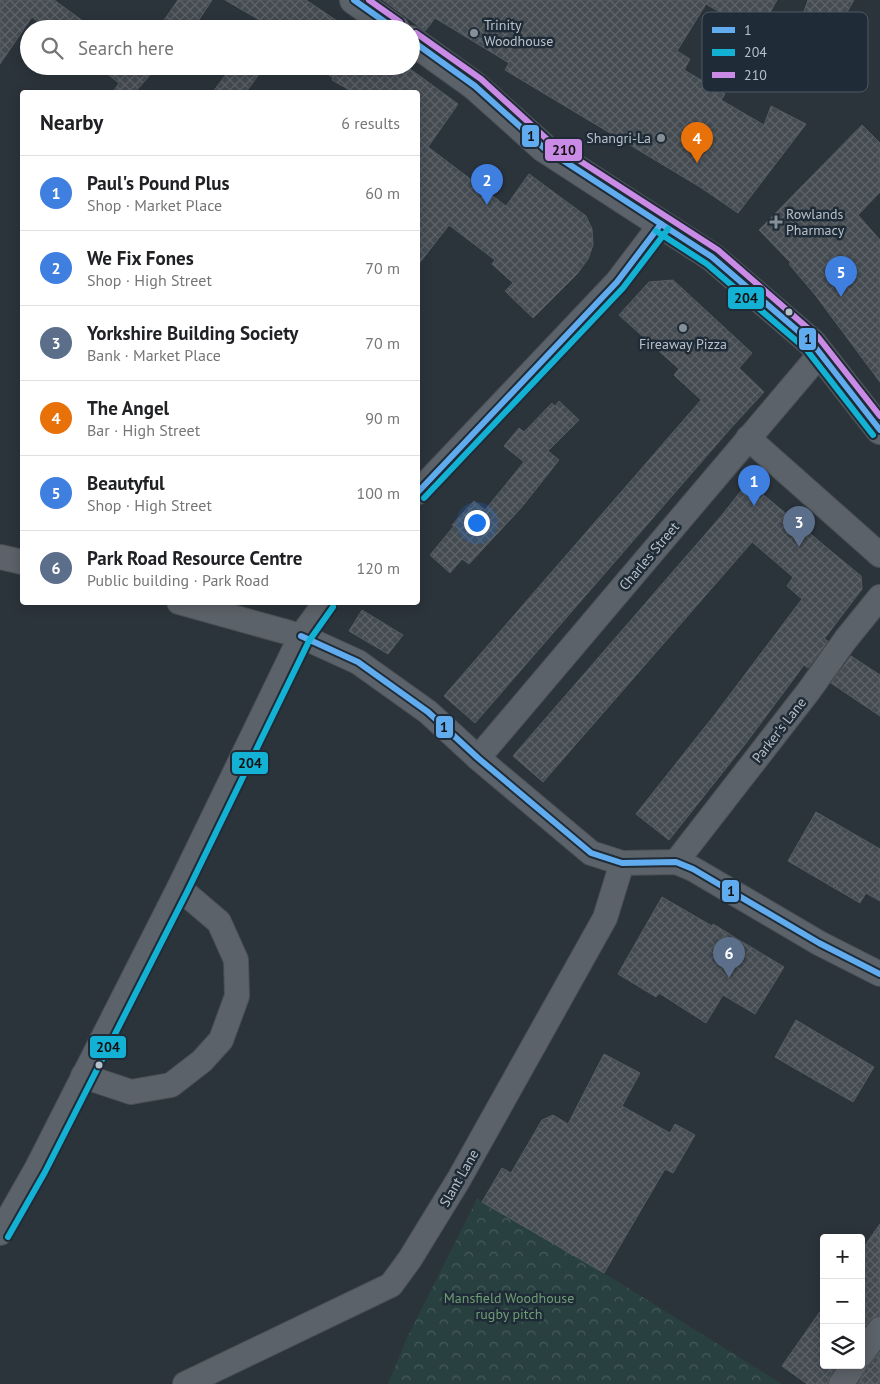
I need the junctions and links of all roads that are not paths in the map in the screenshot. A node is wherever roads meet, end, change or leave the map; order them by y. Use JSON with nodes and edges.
{"nodes":[{"id":1,"x":356,"y":0,"type":"edge"},
{"id":2,"x":383,"y":20,"type":"edge"},
{"id":3,"x":420,"y":46,"type":"edge"},
{"id":4,"x":662,"y":224,"type":"junction"},
{"id":5,"x":821,"y":354,"type":"junction"},
{"id":6,"x":880,"y":430,"type":"edge"},
{"id":7,"x":748,"y":438,"type":"junction"},
{"id":8,"x":420,"y":490,"type":"edge"},
{"id":9,"x":880,"y":555,"type":"edge"},
{"id":10,"x":0,"y":557,"type":"edge"},
{"id":11,"x":20,"y":562,"type":"edge"},
{"id":12,"x":880,"y":597,"type":"edge"},
{"id":13,"x":190,"y":605,"type":"edge"},
{"id":14,"x":324,"y":605,"type":"edge"},
{"id":15,"x":300,"y":636,"type":"junction"},
{"id":16,"x":478,"y":758,"type":"junction"},
{"id":17,"x":676,"y":862,"type":"junction"},
{"id":18,"x":622,"y":863,"type":"junction"},
{"id":19,"x":179,"y":888,"type":"junction"},
{"id":20,"x":880,"y":974,"type":"edge"},
{"id":21,"x":84,"y":1076,"type":"junction"},
{"id":22,"x":0,"y":1233,"type":"edge"},
{"id":23,"x":880,"y":1329,"type":"edge"},
{"id":24,"x":865,"y":1350,"type":"edge"},
{"id":25,"x":851,"y":1369,"type":"edge"},
{"id":26,"x":185,"y":1384,"type":"edge"},
{"id":27,"x":841,"y":1384,"type":"edge"}],
"edges":[{"from":1,"to":2,"type":"street"},
{"from":3,"to":4,"type":"street"},
{"from":4,"to":5,"type":"street"},
{"from":4,"to":8,"type":"street"},
{"from":5,"to":6,"type":"street"},
{"from":5,"to":7,"type":"street","name":"Charles Street"},
{"from":7,"to":9,"type":"street"},
{"from":7,"to":16,"type":"street","name":"Charles Street"},
{"from":10,"to":11,"type":"street"},
{"from":12,"to":17,"type":"street","name":"Parker's Lane"},
{"from":13,"to":15,"type":"street"},
{"from":14,"to":15,"type":"street"},
{"from":15,"to":16,"type":"street"},
{"from":15,"to":19,"type":"street"},
{"from":16,"to":18,"type":"street"},
{"from":17,"to":18,"type":"street"},
{"from":17,"to":20,"type":"street"},
{"from":18,"to":26,"type":"street","name":"Slant Lane"},
{"from":19,"to":21,"type":"street"},
{"from":19,"to":21,"type":"street"},
{"from":21,"to":22,"type":"street"},
{"from":23,"to":24,"type":"street"},
{"from":25,"to":27,"type":"street"}]}
